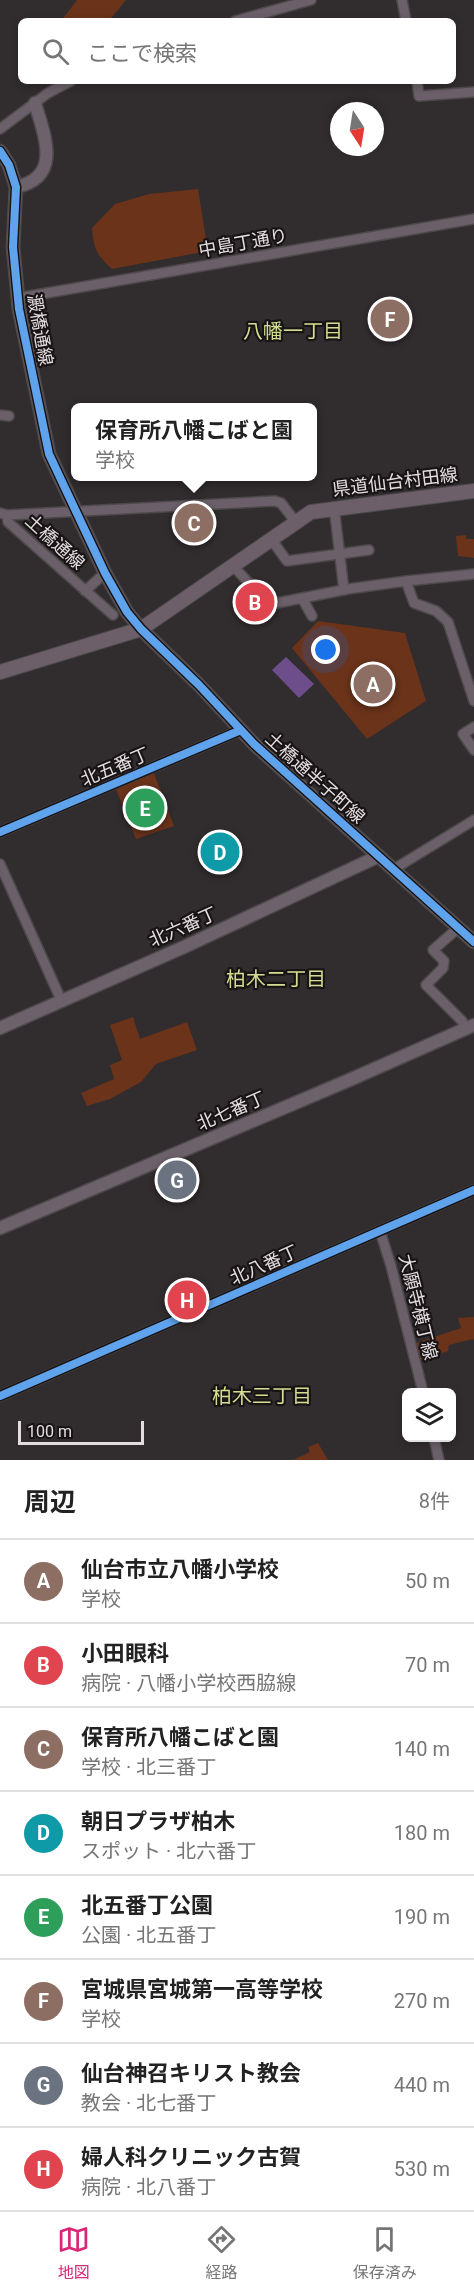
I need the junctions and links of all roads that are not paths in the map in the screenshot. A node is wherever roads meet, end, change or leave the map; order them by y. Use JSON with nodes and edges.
{"nodes":[{"id":1,"x":311,"y":0,"type":"edge"},
{"id":2,"x":402,"y":0,"type":"edge"},
{"id":3,"x":246,"y":18,"type":"edge"},
{"id":4,"x":405,"y":18,"type":"edge"},
{"id":5,"x":66,"y":84,"type":"edge"},
{"id":6,"x":417,"y":84,"type":"edge"},
{"id":7,"x":474,"y":92,"type":"edge"},
{"id":8,"x":35,"y":103,"type":"junction"},
{"id":9,"x":0,"y":129,"type":"edge"},
{"id":10,"x":0,"y":150,"type":"edge"},
{"id":11,"x":16,"y":187,"type":"junction"},
{"id":12,"x":474,"y":219,"type":"edge"},
{"id":13,"x":18,"y":298,"type":"junction"},
{"id":14,"x":474,"y":490,"type":"edge"},
{"id":15,"x":334,"y":507,"type":"junction"},
{"id":16,"x":76,"y":512,"type":"junction"},
{"id":17,"x":3,"y":514,"type":"edge"},
{"id":18,"x":295,"y":521,"type":"junction"},
{"id":19,"x":271,"y":539,"type":"junction"},
{"id":20,"x":369,"y":550,"type":"dead end"},
{"id":21,"x":341,"y":553,"type":"junction"},
{"id":22,"x":233,"y":566,"type":"junction"},
{"id":23,"x":105,"y":573,"type":"junction"},
{"id":24,"x":474,"y":574,"type":"edge"},
{"id":25,"x":406,"y":581,"type":"junction"},
{"id":26,"x":344,"y":590,"type":"junction"},
{"id":27,"x":85,"y":591,"type":"junction"},
{"id":28,"x":302,"y":598,"type":"junction"},
{"id":29,"x":113,"y":615,"type":"dead end"},
{"id":30,"x":312,"y":616,"type":"dead end"},
{"id":31,"x":141,"y":629,"type":"junction"},
{"id":32,"x":0,"y":672,"type":"edge"},
{"id":33,"x":474,"y":701,"type":"edge"},
{"id":34,"x":474,"y":727,"type":"edge"},
{"id":35,"x":242,"y":730,"type":"junction"},
{"id":36,"x":474,"y":750,"type":"edge"},
{"id":37,"x":474,"y":820,"type":"edge"},
{"id":38,"x":0,"y":832,"type":"edge"},
{"id":39,"x":379,"y":856,"type":"junction"},
{"id":40,"x":0,"y":864,"type":"edge"},
{"id":41,"x":394,"y":870,"type":"junction"},
{"id":42,"x":458,"y":928,"type":"junction"},
{"id":43,"x":474,"y":942,"type":"edge"},
{"id":44,"x":62,"y":1002,"type":"junction"},
{"id":45,"x":470,"y":1027,"type":"edge"},
{"id":46,"x":0,"y":1028,"type":"edge"},
{"id":47,"x":474,"y":1190,"type":"edge"},
{"id":48,"x":0,"y":1227,"type":"edge"},
{"id":49,"x":380,"y":1231,"type":"junction"},
{"id":50,"x":422,"y":1388,"type":"edge"},
{"id":51,"x":0,"y":1396,"type":"edge"},
{"id":52,"x":435,"y":1442,"type":"edge"},
{"id":53,"x":439,"y":1460,"type":"edge"}],
"edges":[{"from":1,"to":3,"type":"street"},
{"from":2,"to":4,"type":"street"},
{"from":5,"to":8,"type":"street"},
{"from":6,"to":7,"type":"street"},
{"from":8,"to":9,"type":"street"},
{"from":8,"to":11,"type":"street"},
{"from":10,"to":11,"type":"street","name":"澱橋通線"},
{"from":11,"to":13,"type":"street","name":"澱橋通線"},
{"from":12,"to":13,"type":"street","name":"中島丁通り"},
{"from":13,"to":16,"type":"street","name":"澱橋通線"},
{"from":14,"to":15,"type":"main road","name":"県道仙台村田線"},
{"from":15,"to":18,"type":"main road","name":"県道仙台村田線"},
{"from":15,"to":21,"type":"street"},
{"from":16,"to":17,"type":"street"},
{"from":16,"to":18,"type":"street"},
{"from":16,"to":23,"type":"street","name":"澱橋通線"},
{"from":17,"to":27,"type":"street","name":"土橋通線"},
{"from":18,"to":19,"type":"main road","name":"県道仙台村田線"},
{"from":19,"to":21,"type":"street"},
{"from":19,"to":22,"type":"main road","name":"県道仙台村田線"},
{"from":20,"to":21,"type":"street"},
{"from":21,"to":26,"type":"street"},
{"from":22,"to":28,"type":"street"},
{"from":22,"to":31,"type":"main road","name":"県道仙台村田線"},
{"from":23,"to":27,"type":"street"},
{"from":23,"to":31,"type":"street","name":"土橋通半子町線"},
{"from":24,"to":25,"type":"street"},
{"from":25,"to":26,"type":"street"},
{"from":25,"to":33,"type":"street"},
{"from":26,"to":28,"type":"street"},
{"from":27,"to":29,"type":"street","name":"土橋通線"},
{"from":28,"to":30,"type":"street"},
{"from":31,"to":32,"type":"main road","name":"県道仙台村田線"},
{"from":31,"to":35,"type":"street","name":"土橋通半子町線"},
{"from":34,"to":36,"type":"street"},
{"from":35,"to":38,"type":"street","name":"北五番丁"},
{"from":35,"to":39,"type":"street","name":"土橋通半子町線"},
{"from":37,"to":41,"type":"street"},
{"from":39,"to":41,"type":"street","name":"土橋通半子町線"},
{"from":39,"to":44,"type":"street","name":"北六番丁"},
{"from":40,"to":44,"type":"street"},
{"from":41,"to":42,"type":"street","name":"土橋通半子町線"},
{"from":42,"to":43,"type":"street","name":"土橋通半子町線"},
{"from":42,"to":45,"type":"street"},
{"from":44,"to":46,"type":"street","name":"北六番丁"},
{"from":45,"to":48,"type":"street","name":"北七番丁"},
{"from":47,"to":49,"type":"street","name":"北八番丁"},
{"from":49,"to":50,"type":"street","name":"大願寺横丁線"},
{"from":49,"to":51,"type":"street","name":"北八番丁"},
{"from":52,"to":53,"type":"street"}]}
